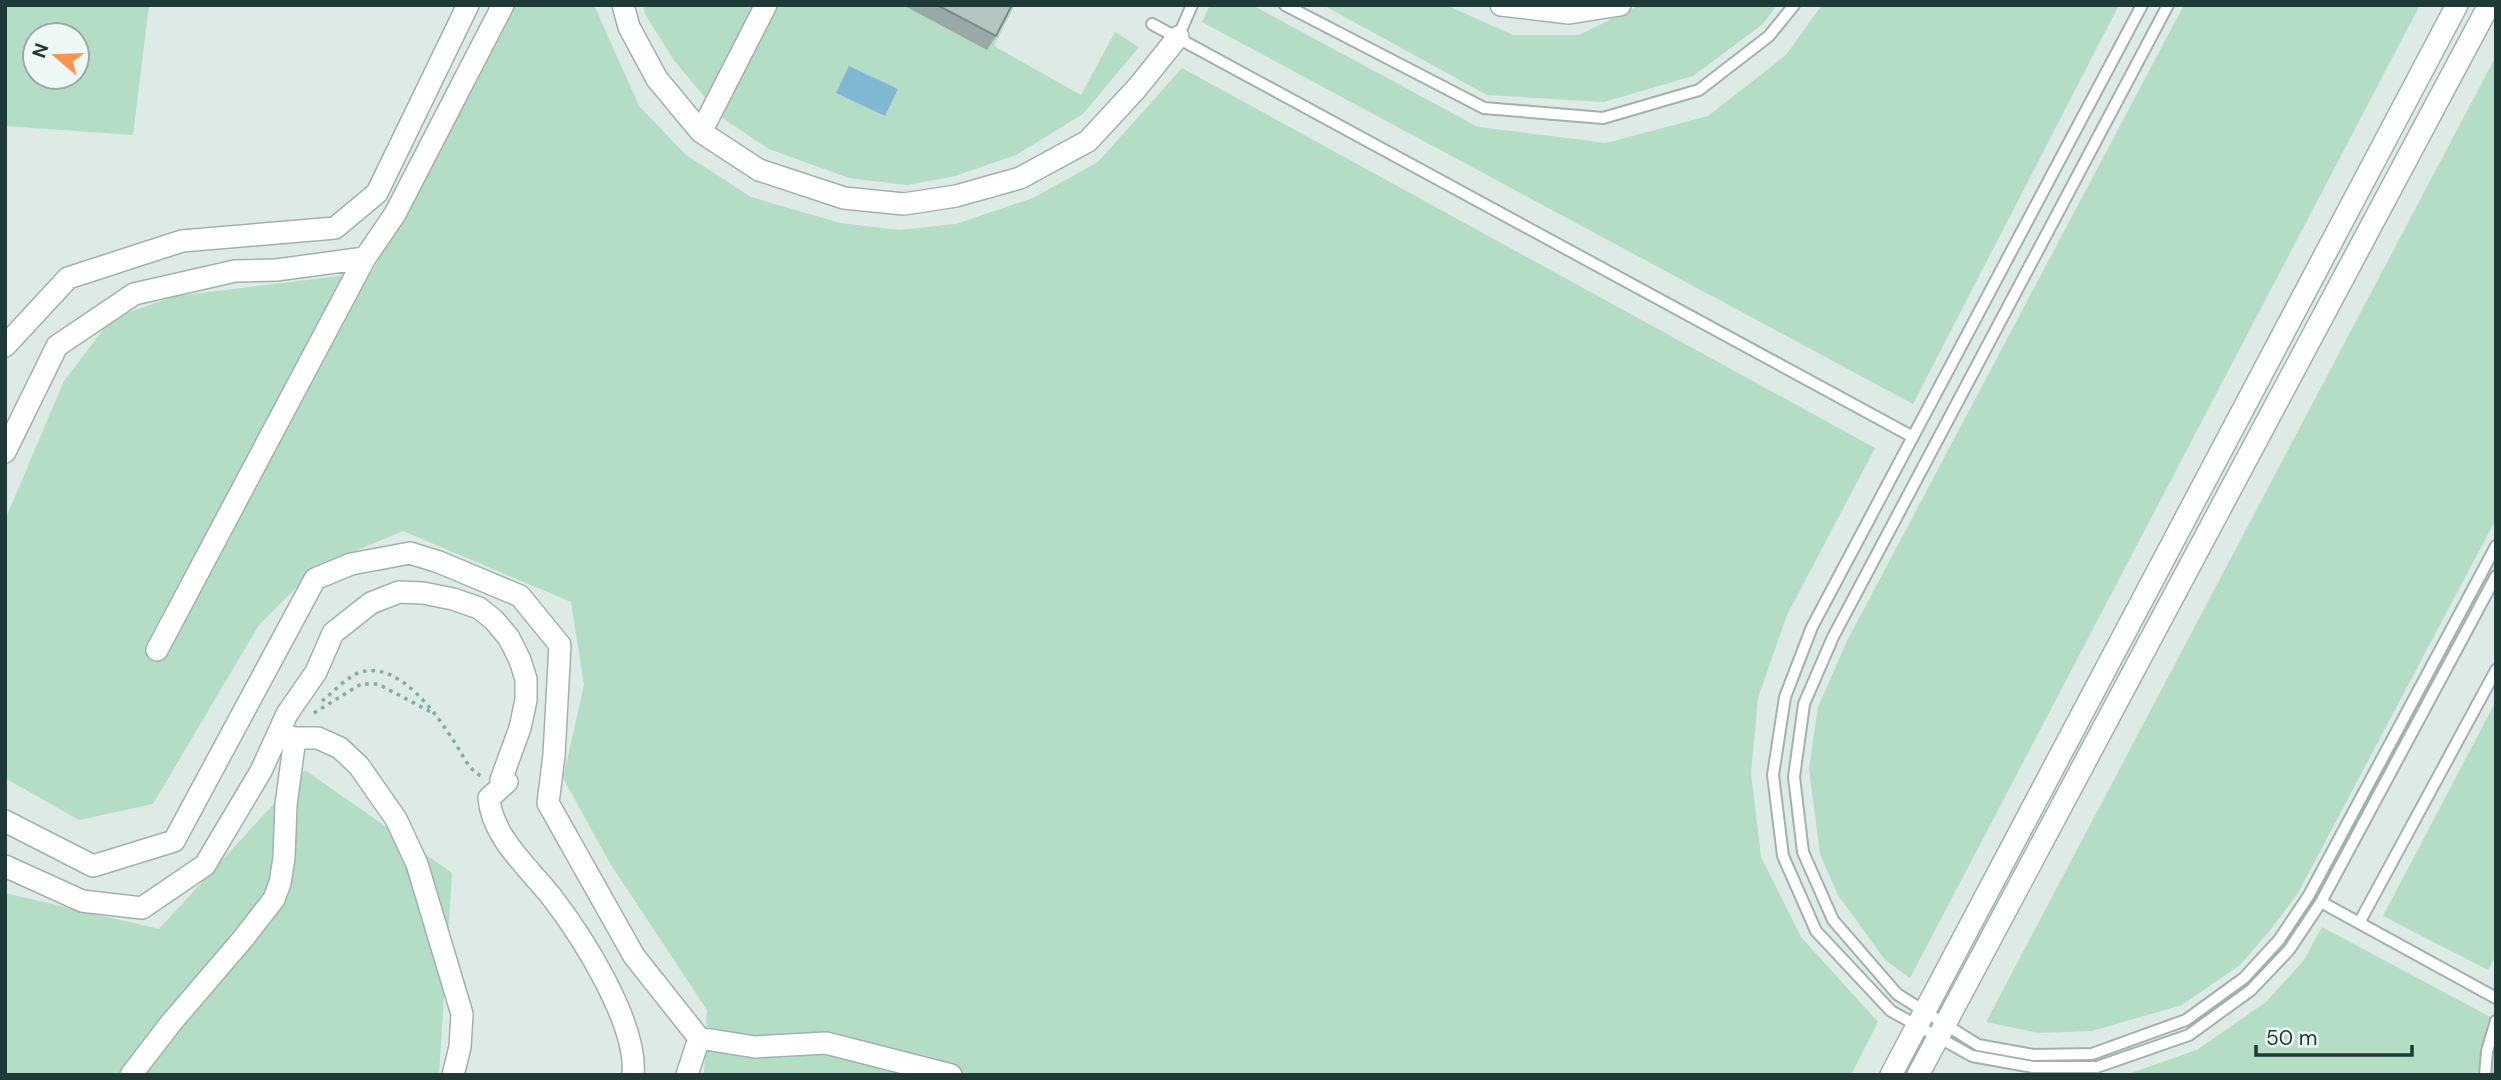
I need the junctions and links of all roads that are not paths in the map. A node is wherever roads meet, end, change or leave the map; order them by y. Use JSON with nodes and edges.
{"nodes":[{"id":1,"x":468,"y":5,"type":"edge"},
{"id":2,"x":503,"y":5,"type":"edge"},
{"id":3,"x":623,"y":5,"type":"edge"},
{"id":4,"x":766,"y":5,"type":"edge"},
{"id":5,"x":1192,"y":5,"type":"edge"},
{"id":6,"x":1285,"y":5,"type":"edge"},
{"id":7,"x":1501,"y":5,"type":"edge"},
{"id":8,"x":1620,"y":5,"type":"edge"},
{"id":9,"x":1794,"y":5,"type":"edge"},
{"id":10,"x":2142,"y":5,"type":"edge"},
{"id":11,"x":2168,"y":5,"type":"edge"},
{"id":12,"x":2457,"y":5,"type":"edge"},
{"id":13,"x":2489,"y":5,"type":"edge"},
{"id":14,"x":1152,"y":24,"type":"dead end"},
{"id":15,"x":1178,"y":37,"type":"junction"},
{"id":16,"x":702,"y":132,"type":"junction"},
{"id":17,"x":365,"y":258,"type":"junction"},
{"id":18,"x":5,"y":346,"type":"edge"},
{"id":19,"x":1913,"y":437,"type":"junction"},
{"id":20,"x":5,"y":452,"type":"edge"},
{"id":21,"x":2496,"y":546,"type":"edge"},
{"id":22,"x":2496,"y":576,"type":"edge"},
{"id":23,"x":157,"y":650,"type":"dead end"},
{"id":24,"x":2496,"y":670,"type":"edge"},
{"id":25,"x":288,"y":731,"type":"junction"},
{"id":26,"x":5,"y":821,"type":"edge"},
{"id":27,"x":5,"y":866,"type":"edge"},
{"id":28,"x":2321,"y":902,"type":"junction"},
{"id":29,"x":2360,"y":923,"type":"junction"},
{"id":30,"x":2496,"y":998,"type":"edge"},
{"id":31,"x":1921,"y":1018,"type":"junction"},
{"id":32,"x":2496,"y":1021,"type":"edge"},
{"id":33,"x":1941,"y":1031,"type":"junction"},
{"id":34,"x":699,"y":1038,"type":"junction"},
{"id":35,"x":131,"y":1075,"type":"edge"},
{"id":36,"x":453,"y":1075,"type":"edge"},
{"id":37,"x":633,"y":1075,"type":"edge"},
{"id":38,"x":687,"y":1075,"type":"edge"},
{"id":39,"x":951,"y":1075,"type":"edge"},
{"id":40,"x":1891,"y":1075,"type":"edge"},
{"id":41,"x":1918,"y":1075,"type":"edge"},
{"id":42,"x":2484,"y":1075,"type":"edge"}],
"edges":[{"from":1,"to":18,"type":"street"},
{"from":2,"to":17,"type":"street"},
{"from":3,"to":16,"type":"street"},
{"from":4,"to":16,"type":"street"},
{"from":5,"to":15,"type":"lane"},
{"from":6,"to":9,"type":"lane"},
{"from":7,"to":8,"type":"street"},
{"from":10,"to":19,"type":"lane"},
{"from":11,"to":31,"type":"lane"},
{"from":12,"to":31,"type":"street"},
{"from":13,"to":33,"type":"street"},
{"from":14,"to":15,"type":"lane"},
{"from":15,"to":16,"type":"street"},
{"from":15,"to":19,"type":"lane"},
{"from":17,"to":20,"type":"street"},
{"from":17,"to":23,"type":"street"},
{"from":19,"to":31,"type":"lane"},
{"from":21,"to":33,"type":"lane"},
{"from":22,"to":28,"type":"lane"},
{"from":24,"to":29,"type":"lane"},
{"from":25,"to":27,"type":"street"},
{"from":25,"to":35,"type":"street"},
{"from":25,"to":36,"type":"street"},
{"from":25,"to":37,"type":"street"},
{"from":26,"to":34,"type":"street"},
{"from":28,"to":29,"type":"lane"},
{"from":28,"to":33,"type":"lane"},
{"from":29,"to":30,"type":"lane"},
{"from":31,"to":33,"type":"lane"},
{"from":31,"to":33,"type":"lane"},
{"from":31,"to":40,"type":"street"},
{"from":32,"to":42,"type":"lane"},
{"from":33,"to":41,"type":"street"},
{"from":34,"to":38,"type":"street"},
{"from":34,"to":39,"type":"street"}]}
